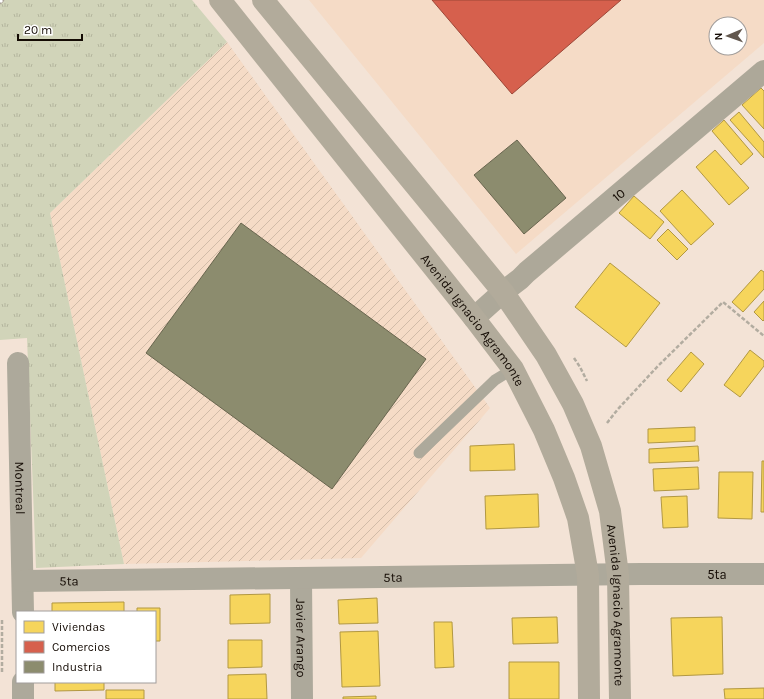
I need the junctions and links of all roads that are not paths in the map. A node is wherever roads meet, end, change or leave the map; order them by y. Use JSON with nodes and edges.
{"nodes":[{"id":1,"x":220,"y":0,"type":"edge"},
{"id":2,"x":263,"y":0,"type":"edge"},
{"id":3,"x":764,"y":71,"type":"edge"},
{"id":4,"x":503,"y":292,"type":"junction"},
{"id":5,"x":474,"y":318,"type":"junction"},
{"id":6,"x":18,"y":363,"type":"dead end"},
{"id":7,"x":513,"y":369,"type":"junction"},
{"id":8,"x":419,"y":453,"type":"dead end"},
{"id":9,"x":764,"y":574,"type":"edge"},
{"id":10,"x":588,"y":575,"type":"junction"},
{"id":11,"x":618,"y":575,"type":"junction"},
{"id":12,"x":301,"y":578,"type":"junction"},
{"id":13,"x":23,"y":581,"type":"junction"},
{"id":14,"x":12,"y":612,"type":"edge"},
{"id":15,"x":23,"y":683,"type":"edge"},
{"id":16,"x":23,"y":699,"type":"edge"},
{"id":17,"x":302,"y":699,"type":"edge"},
{"id":18,"x":589,"y":699,"type":"edge"},
{"id":19,"x":620,"y":699,"type":"edge"}],
"edges":[{"from":1,"to":5,"type":"main road","name":"Avenida Ignacio Agramonte"},
{"from":2,"to":4,"type":"main road","name":"Avenida Ignacio Agramonte"},
{"from":3,"to":4,"type":"street","name":"10"},
{"from":4,"to":5,"type":"street","name":"10"},
{"from":4,"to":11,"type":"main road","name":"Avenida Ignacio Agramonte"},
{"from":5,"to":7,"type":"main road","name":"Avenida Ignacio Agramonte"},
{"from":6,"to":13,"type":"street","name":"Montreal"},
{"from":7,"to":8,"type":"lane"},
{"from":7,"to":10,"type":"main road","name":"Avenida Ignacio Agramonte"},
{"from":9,"to":11,"type":"street","name":"5ta"},
{"from":10,"to":11,"type":"street","name":"5ta"},
{"from":10,"to":12,"type":"street","name":"5ta"},
{"from":10,"to":18,"type":"main road","name":"Avenida Ignacio Agramonte"},
{"from":11,"to":19,"type":"main road","name":"Avenida Ignacio Agramonte"},
{"from":12,"to":13,"type":"street","name":"5ta"},
{"from":12,"to":17,"type":"street","name":"Javier Arango"},
{"from":13,"to":14,"type":"street","name":"Montreal"},
{"from":15,"to":16,"type":"street"}]}
